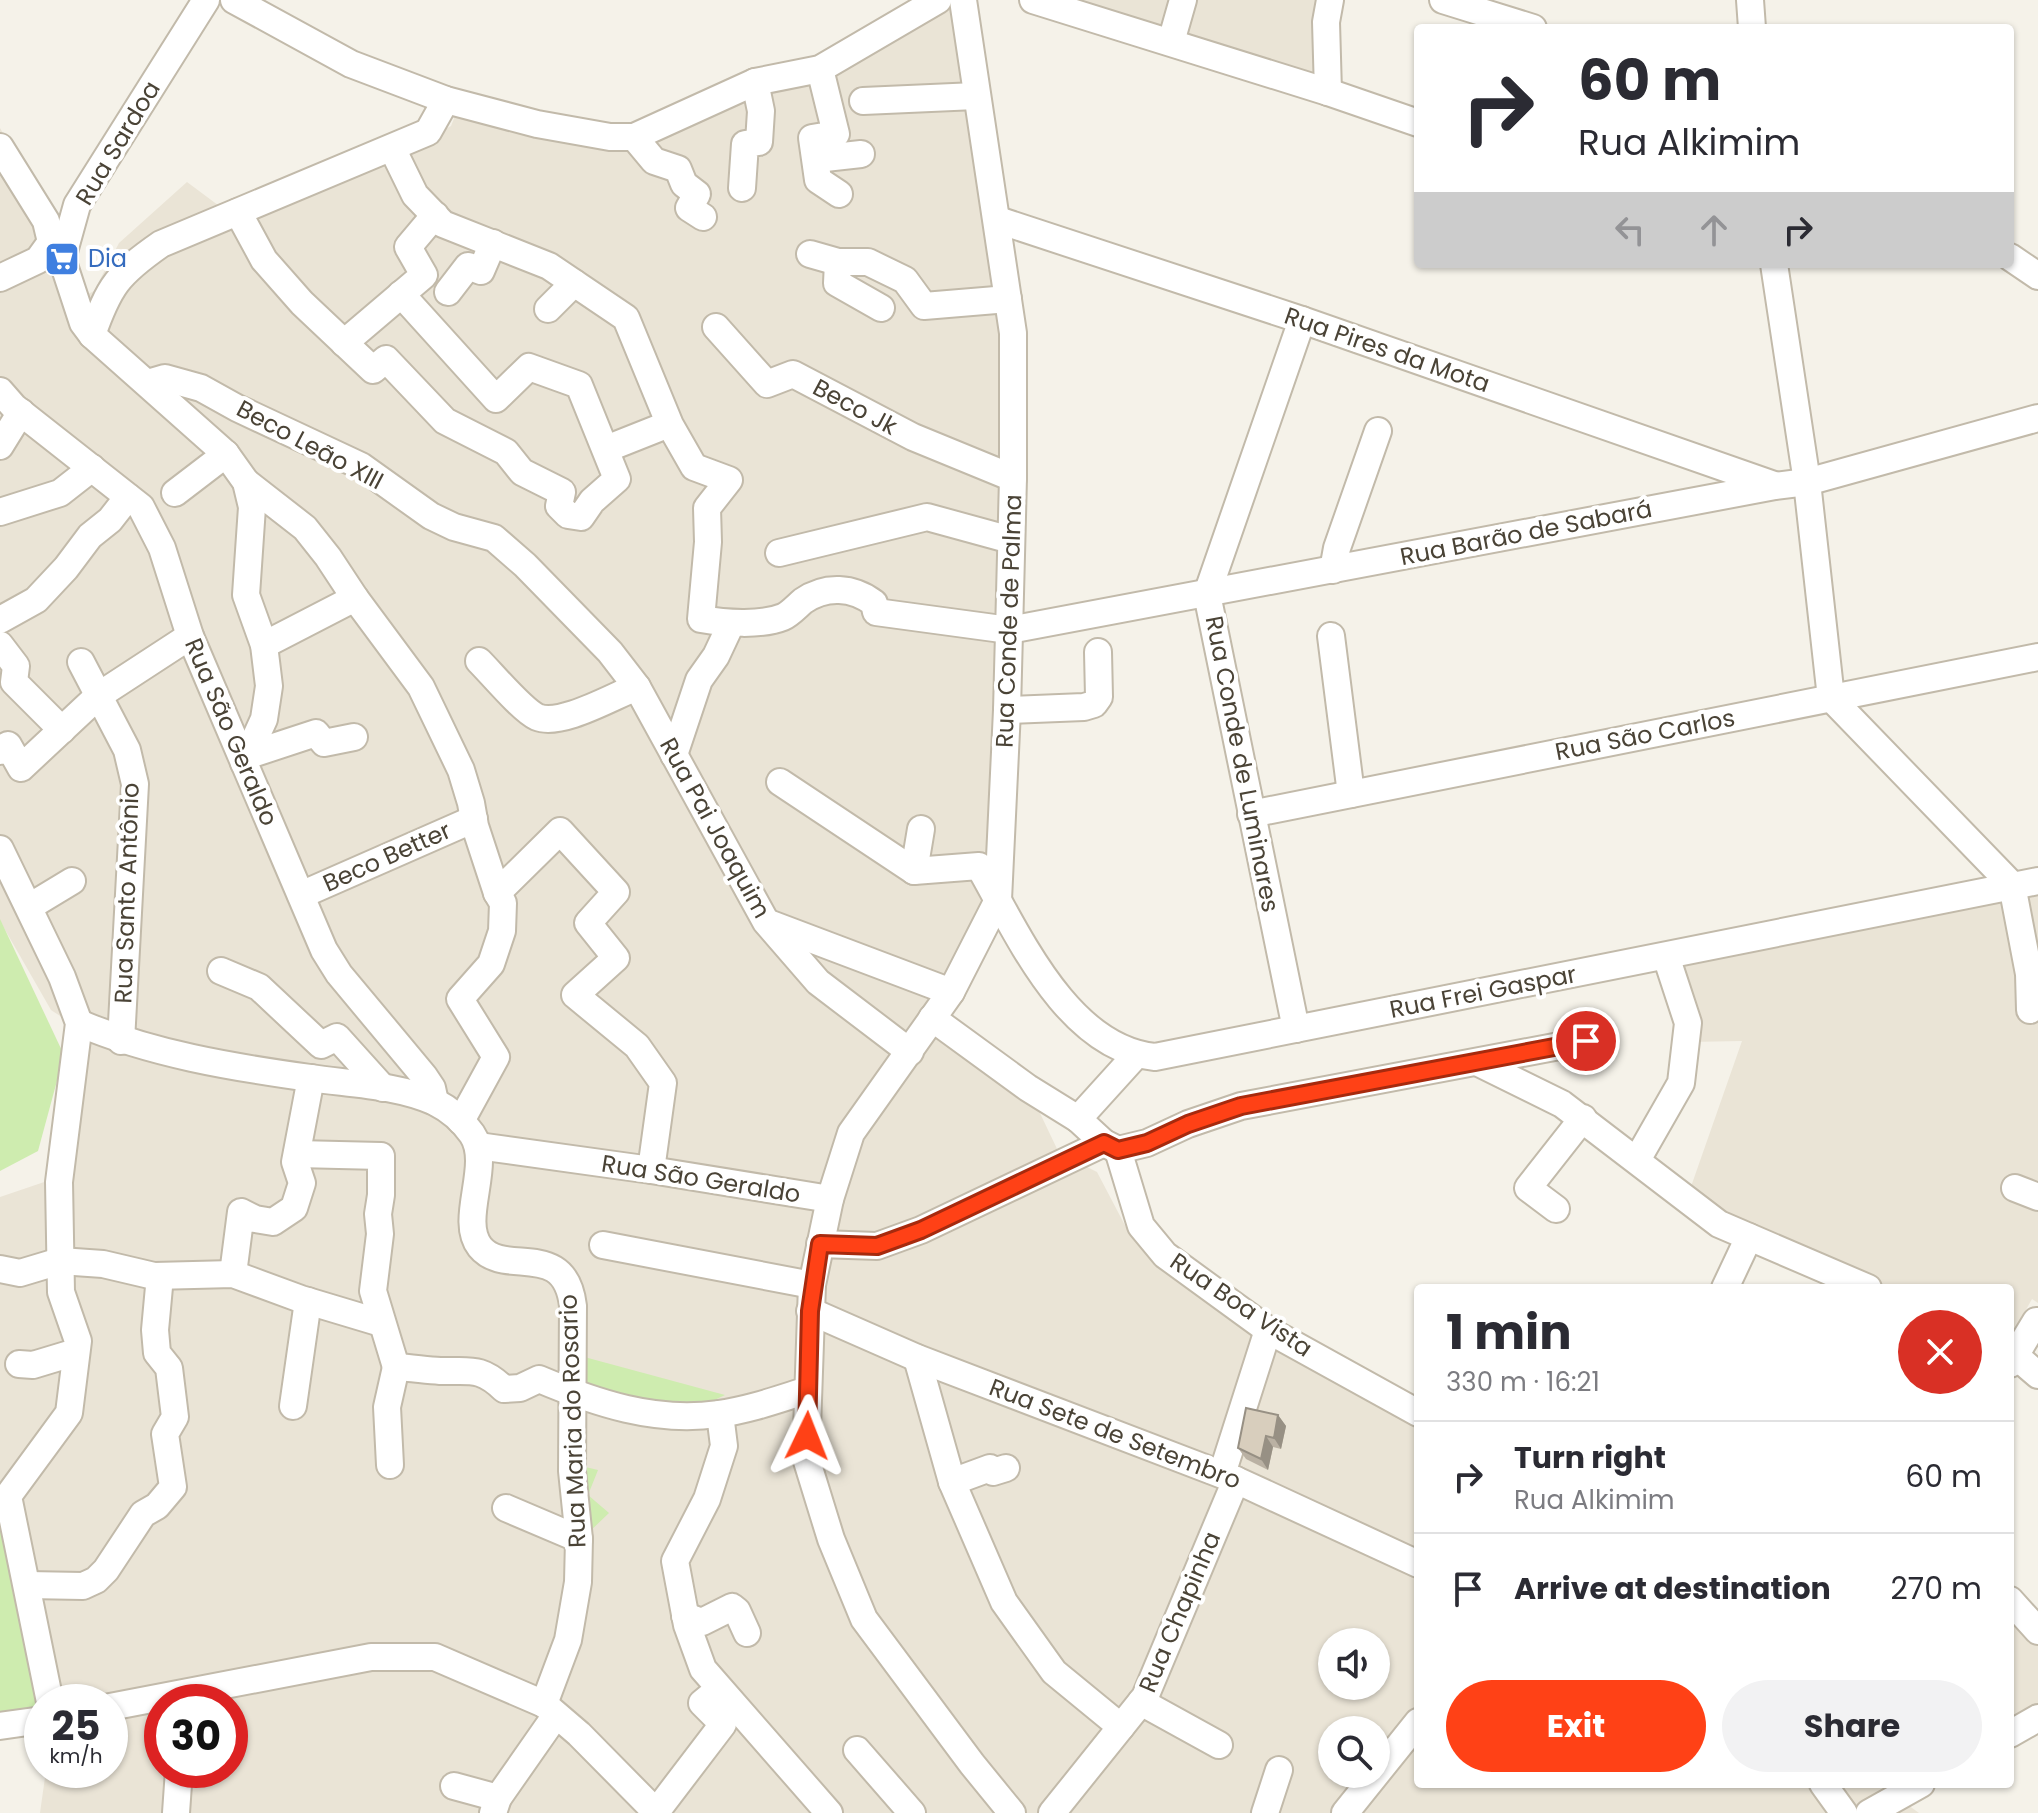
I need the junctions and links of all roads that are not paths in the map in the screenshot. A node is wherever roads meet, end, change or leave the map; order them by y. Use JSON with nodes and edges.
{"nodes":[{"id":1,"x":206,"y":0,"type":"edge"},
{"id":2,"x":234,"y":0,"type":"edge"},
{"id":3,"x":938,"y":0,"type":"edge"},
{"id":4,"x":963,"y":0,"type":"edge"},
{"id":5,"x":1033,"y":0,"type":"edge"},
{"id":6,"x":1183,"y":0,"type":"edge"},
{"id":7,"x":1330,"y":0,"type":"edge"},
{"id":8,"x":1443,"y":0,"type":"edge"},
{"id":9,"x":1750,"y":0,"type":"edge"},
{"id":10,"x":1520,"y":24,"type":"edge"},
{"id":11,"x":1752,"y":24,"type":"edge"},
{"id":12,"x":1171,"y":42,"type":"junction"},
{"id":13,"x":820,"y":69,"type":"junction"},
{"id":14,"x":755,"y":82,"type":"junction"},
{"id":15,"x":1328,"y":92,"type":"junction"},
{"id":16,"x":976,"y":96,"type":"junction"},
{"id":17,"x":446,"y":100,"type":"junction"},
{"id":18,"x":863,"y":101,"type":"dead end"},
{"id":19,"x":1414,"y":122,"type":"edge"},
{"id":20,"x":634,"y":137,"type":"junction"},
{"id":21,"x":0,"y":147,"type":"edge"},
{"id":22,"x":392,"y":148,"type":"junction"},
{"id":23,"x":861,"y":154,"type":"dead end"},
{"id":24,"x":816,"y":159,"type":"junction"},
{"id":25,"x":742,"y":188,"type":"dead end"},
{"id":26,"x":839,"y":194,"type":"dead end"},
{"id":27,"x":238,"y":212,"type":"junction"},
{"id":28,"x":435,"y":215,"type":"junction"},
{"id":29,"x":703,"y":217,"type":"dead end"},
{"id":30,"x":998,"y":220,"type":"junction"},
{"id":31,"x":493,"y":243,"type":"junction"},
{"id":32,"x":57,"y":250,"type":"junction"},
{"id":33,"x":810,"y":254,"type":"dead end"},
{"id":34,"x":2014,"y":260,"type":"edge"},
{"id":35,"x":838,"y":262,"type":"junction"},
{"id":36,"x":1775,"y":268,"type":"edge"},
{"id":37,"x":2038,"y":276,"type":"edge"},
{"id":38,"x":0,"y":278,"type":"edge"},
{"id":39,"x":574,"y":283,"type":"junction"},
{"id":40,"x":448,"y":292,"type":"dead end"},
{"id":41,"x":401,"y":294,"type":"junction"},
{"id":42,"x":1008,"y":299,"type":"junction"},
{"id":43,"x":881,"y":308,"type":"dead end"},
{"id":44,"x":548,"y":309,"type":"dead end"},
{"id":45,"x":1302,"y":320,"type":"junction"},
{"id":46,"x":716,"y":327,"type":"dead end"},
{"id":47,"x":92,"y":335,"type":"junction"},
{"id":48,"x":344,"y":343,"type":"junction"},
{"id":49,"x":139,"y":376,"type":"junction"},
{"id":50,"x":0,"y":391,"type":"edge"},
{"id":51,"x":21,"y":412,"type":"junction"},
{"id":52,"x":2038,"y":418,"type":"edge"},
{"id":53,"x":669,"y":424,"type":"junction"},
{"id":54,"x":1378,"y":431,"type":"dead end"},
{"id":55,"x":0,"y":446,"type":"edge"},
{"id":56,"x":606,"y":449,"type":"junction"},
{"id":57,"x":226,"y":454,"type":"junction"},
{"id":58,"x":92,"y":468,"type":"junction"},
{"id":59,"x":1013,"y":478,"type":"junction"},
{"id":60,"x":246,"y":482,"type":"junction"},
{"id":61,"x":1807,"y":482,"type":"junction"},
{"id":62,"x":1775,"y":486,"type":"junction"},
{"id":63,"x":175,"y":493,"type":"dead end"},
{"id":64,"x":128,"y":497,"type":"junction"},
{"id":65,"x":0,"y":512,"type":"edge"},
{"id":66,"x":1011,"y":540,"type":"junction"},
{"id":67,"x":779,"y":553,"type":"dead end"},
{"id":68,"x":1333,"y":570,"type":"junction"},
{"id":69,"x":1207,"y":594,"type":"junction"},
{"id":70,"x":355,"y":598,"type":"junction"},
{"id":71,"x":0,"y":620,"type":"edge"},
{"id":72,"x":731,"y":624,"type":"junction"},
{"id":73,"x":1009,"y":630,"type":"junction"},
{"id":74,"x":190,"y":636,"type":"junction"},
{"id":75,"x":1331,"y":636,"type":"dead end"},
{"id":76,"x":0,"y":645,"type":"edge"},
{"id":77,"x":264,"y":645,"type":"junction"},
{"id":78,"x":610,"y":652,"type":"joint"},
{"id":79,"x":1098,"y":652,"type":"dead end"},
{"id":80,"x":2038,"y":657,"type":"edge"},
{"id":81,"x":479,"y":661,"type":"dead end"},
{"id":82,"x":81,"y":662,"type":"dead end"},
{"id":83,"x":637,"y":687,"type":"junction"},
{"id":84,"x":98,"y":696,"type":"junction"},
{"id":85,"x":1831,"y":698,"type":"junction"},
{"id":86,"x":1007,"y":710,"type":"junction"},
{"id":87,"x":62,"y":730,"type":"junction"},
{"id":88,"x":354,"y":737,"type":"dead end"},
{"id":89,"x":0,"y":751,"type":"edge"},
{"id":90,"x":674,"y":755,"type":"junction"},
{"id":91,"x":247,"y":759,"type":"junction"},
{"id":92,"x":780,"y":782,"type":"dead end"},
{"id":93,"x":1351,"y":794,"type":"junction"},
{"id":94,"x":1251,"y":814,"type":"junction"},
{"id":95,"x":474,"y":819,"type":"junction"},
{"id":96,"x":921,"y":829,"type":"dead end"},
{"id":97,"x":0,"y":849,"type":"edge"},
{"id":98,"x":914,"y":871,"type":"junction"},
{"id":99,"x":72,"y":881,"type":"dead end"},
{"id":100,"x":2025,"y":883,"type":"edge"},
{"id":101,"x":497,"y":893,"type":"junction"},
{"id":102,"x":301,"y":895,"type":"junction"},
{"id":103,"x":998,"y":900,"type":"junction"},
{"id":104,"x":29,"y":907,"type":"junction"},
{"id":105,"x":766,"y":922,"type":"junction"},
{"id":106,"x":1666,"y":956,"type":"junction"},
{"id":107,"x":221,"y":971,"type":"dead end"},
{"id":108,"x":951,"y":992,"type":"junction"},
{"id":109,"x":2030,"y":1010,"type":"dead end"},
{"id":110,"x":932,"y":1018,"type":"junction"},
{"id":111,"x":79,"y":1023,"type":"junction"},
{"id":112,"x":1296,"y":1029,"type":"junction"},
{"id":113,"x":121,"y":1041,"type":"junction"},
{"id":114,"x":1586,"y":1041,"type":"dead end"},
{"id":115,"x":910,"y":1052,"type":"junction"},
{"id":116,"x":1136,"y":1055,"type":"junction"},
{"id":117,"x":1479,"y":1063,"type":"junction"},
{"id":118,"x":311,"y":1078,"type":"junction"},
{"id":119,"x":383,"y":1088,"type":"junction"},
{"id":120,"x":435,"y":1102,"type":"junction"},
{"id":121,"x":1583,"y":1118,"type":"junction"},
{"id":122,"x":1078,"y":1119,"type":"junction"},
{"id":123,"x":461,"y":1121,"type":"junction"},
{"id":124,"x":478,"y":1146,"type":"junction"},
{"id":125,"x":1111,"y":1146,"type":"junction"},
{"id":126,"x":297,"y":1154,"type":"junction"},
{"id":127,"x":1637,"y":1160,"type":"junction"},
{"id":128,"x":651,"y":1170,"type":"junction"},
{"id":129,"x":830,"y":1199,"type":"junction"},
{"id":130,"x":1556,"y":1209,"type":"dead end"},
{"id":131,"x":1749,"y":1237,"type":"junction"},
{"id":132,"x":820,"y":1244,"type":"junction"},
{"id":133,"x":603,"y":1245,"type":"dead end"},
{"id":134,"x":60,"y":1261,"type":"junction"},
{"id":135,"x":0,"y":1269,"type":"edge"},
{"id":136,"x":233,"y":1274,"type":"junction"},
{"id":137,"x":160,"y":1276,"type":"junction"},
{"id":138,"x":1727,"y":1284,"type":"edge"},
{"id":139,"x":1859,"y":1284,"type":"edge"},
{"id":140,"x":812,"y":1285,"type":"junction"},
{"id":141,"x":308,"y":1301,"type":"junction"},
{"id":142,"x":810,"y":1311,"type":"junction"},
{"id":143,"x":2036,"y":1321,"type":"edge"},
{"id":144,"x":381,"y":1323,"type":"junction"},
{"id":145,"x":1268,"y":1330,"type":"junction"},
{"id":146,"x":76,"y":1352,"type":"junction"},
{"id":147,"x":2014,"y":1354,"type":"edge"},
{"id":148,"x":917,"y":1358,"type":"junction"},
{"id":149,"x":2014,"y":1358,"type":"edge"},
{"id":150,"x":19,"y":1364,"type":"dead end"},
{"id":151,"x":396,"y":1367,"type":"junction"},
{"id":152,"x":2038,"y":1375,"type":"edge"},
{"id":153,"x":808,"y":1390,"type":"junction"},
{"id":154,"x":571,"y":1393,"type":"junction"},
{"id":155,"x":293,"y":1406,"type":"dead end"},
{"id":156,"x":1414,"y":1411,"type":"edge"},
{"id":157,"x":720,"y":1414,"type":"junction"},
{"id":158,"x":390,"y":1465,"type":"dead end"},
{"id":159,"x":1006,"y":1468,"type":"dead end"},
{"id":160,"x":1229,"y":1477,"type":"junction"},
{"id":161,"x":952,"y":1482,"type":"junction"},
{"id":162,"x":4,"y":1496,"type":"edge"},
{"id":163,"x":506,"y":1508,"type":"dead end"},
{"id":164,"x":579,"y":1539,"type":"junction"},
{"id":165,"x":1414,"y":1562,"type":"edge"},
{"id":166,"x":27,"y":1585,"type":"junction"},
{"id":167,"x":2014,"y":1604,"type":"edge"},
{"id":168,"x":685,"y":1616,"type":"junction"},
{"id":169,"x":2038,"y":1631,"type":"edge"},
{"id":170,"x":747,"y":1633,"type":"dead end"},
{"id":171,"x":47,"y":1684,"type":"edge"},
{"id":172,"x":246,"y":1684,"type":"edge"},
{"id":173,"x":719,"y":1689,"type":"junction"},
{"id":174,"x":1141,"y":1702,"type":"junction"},
{"id":175,"x":550,"y":1709,"type":"junction"},
{"id":176,"x":2038,"y":1718,"type":"edge"},
{"id":177,"x":24,"y":1723,"type":"edge"},
{"id":178,"x":0,"y":1726,"type":"edge"},
{"id":179,"x":1121,"y":1727,"type":"junction"},
{"id":180,"x":1414,"y":1727,"type":"edge"},
{"id":181,"x":2014,"y":1732,"type":"edge"},
{"id":182,"x":1219,"y":1745,"type":"dead end"},
{"id":183,"x":857,"y":1750,"type":"dead end"},
{"id":184,"x":1279,"y":1770,"type":"dead end"},
{"id":185,"x":454,"y":1786,"type":"dead end"},
{"id":186,"x":178,"y":1788,"type":"edge"},
{"id":187,"x":1826,"y":1788,"type":"edge"},
{"id":188,"x":1914,"y":1788,"type":"edge"},
{"id":189,"x":496,"y":1805,"type":"edge"},
{"id":190,"x":657,"y":1812,"type":"edge"},
{"id":191,"x":176,"y":1813,"type":"edge"},
{"id":192,"x":829,"y":1813,"type":"edge"},
{"id":193,"x":912,"y":1813,"type":"edge"},
{"id":194,"x":1012,"y":1813,"type":"edge"},
{"id":195,"x":1052,"y":1813,"type":"edge"},
{"id":196,"x":1265,"y":1813,"type":"edge"},
{"id":197,"x":1345,"y":1813,"type":"edge"},
{"id":198,"x":1844,"y":1813,"type":"edge"},
{"id":199,"x":1869,"y":1813,"type":"edge"}],
"edges":[{"from":1,"to":32,"type":"street","name":"Rua Sardoa"},
{"from":2,"to":17,"type":"street"},
{"from":3,"to":13,"type":"street"},
{"from":4,"to":16,"type":"street","name":"Rua Conde de Palma"},
{"from":5,"to":12,"type":"street"},
{"from":6,"to":12,"type":"street"},
{"from":7,"to":15,"type":"street"},
{"from":8,"to":10,"type":"street"},
{"from":9,"to":11,"type":"street"},
{"from":12,"to":15,"type":"street"},
{"from":13,"to":14,"type":"street"},
{"from":13,"to":24,"type":"street"},
{"from":14,"to":20,"type":"street"},
{"from":14,"to":25,"type":"street"},
{"from":15,"to":19,"type":"street"},
{"from":16,"to":18,"type":"street"},
{"from":16,"to":30,"type":"street","name":"Rua Conde de Palma"},
{"from":17,"to":20,"type":"street"},
{"from":17,"to":22,"type":"street"},
{"from":20,"to":29,"type":"street"},
{"from":21,"to":32,"type":"street"},
{"from":22,"to":27,"type":"street"},
{"from":22,"to":28,"type":"street"},
{"from":23,"to":24,"type":"street"},
{"from":24,"to":26,"type":"street"},
{"from":27,"to":47,"type":"street"},
{"from":27,"to":48,"type":"street"},
{"from":28,"to":31,"type":"street"},
{"from":28,"to":41,"type":"street"},
{"from":30,"to":42,"type":"street","name":"Rua Conde de Palma"},
{"from":30,"to":45,"type":"street","name":"Rua Pires da Mota"},
{"from":31,"to":39,"type":"street"},
{"from":31,"to":40,"type":"street"},
{"from":32,"to":38,"type":"street"},
{"from":32,"to":47,"type":"street"},
{"from":33,"to":35,"type":"street"},
{"from":34,"to":37,"type":"street"},
{"from":35,"to":42,"type":"street"},
{"from":35,"to":43,"type":"street"},
{"from":36,"to":61,"type":"street"},
{"from":39,"to":44,"type":"street"},
{"from":39,"to":53,"type":"street"},
{"from":41,"to":48,"type":"street"},
{"from":41,"to":56,"type":"street"},
{"from":42,"to":59,"type":"street","name":"Rua Conde de Palma"},
{"from":45,"to":62,"type":"street","name":"Rua Pires da Mota"},
{"from":45,"to":69,"type":"street","name":"Rua Conde de Luminares"},
{"from":46,"to":59,"type":"street","name":"Beco Jk"},
{"from":47,"to":49,"type":"street"},
{"from":48,"to":56,"type":"street"},
{"from":49,"to":57,"type":"street"},
{"from":49,"to":78,"type":"street","name":"Beco Leão XIII"},
{"from":50,"to":51,"type":"street","name":"Rua São Geraldo"},
{"from":51,"to":55,"type":"street"},
{"from":51,"to":58,"type":"street","name":"Rua São Geraldo"},
{"from":52,"to":61,"type":"street","name":"Rua Barão de Sabará"},
{"from":53,"to":56,"type":"street"},
{"from":53,"to":72,"type":"street"},
{"from":54,"to":68,"type":"street"},
{"from":57,"to":60,"type":"street"},
{"from":57,"to":63,"type":"street"},
{"from":58,"to":64,"type":"street","name":"Rua São Geraldo"},
{"from":58,"to":65,"type":"street"},
{"from":59,"to":66,"type":"street","name":"Rua Conde de Palma"},
{"from":60,"to":70,"type":"street"},
{"from":60,"to":77,"type":"street"},
{"from":61,"to":62,"type":"street","name":"Rua Barão de Sabará"},
{"from":61,"to":85,"type":"street"},
{"from":62,"to":68,"type":"street","name":"Rua Barão de Sabará"},
{"from":64,"to":71,"type":"street"},
{"from":64,"to":74,"type":"street","name":"Rua São Geraldo"},
{"from":66,"to":67,"type":"street"},
{"from":66,"to":73,"type":"street","name":"Rua Conde de Palma"},
{"from":68,"to":69,"type":"street","name":"Rua Barão de Sabará"},
{"from":69,"to":73,"type":"street","name":"Rua Barão de Sabará"},
{"from":69,"to":94,"type":"street","name":"Rua Conde de Luminares"},
{"from":70,"to":77,"type":"street"},
{"from":70,"to":95,"type":"street"},
{"from":72,"to":73,"type":"street","name":"Rua Barão de Sabará"},
{"from":72,"to":90,"type":"street"},
{"from":73,"to":86,"type":"street","name":"Rua Conde de Palma"},
{"from":74,"to":84,"type":"street"},
{"from":74,"to":91,"type":"street","name":"Rua São Geraldo"},
{"from":75,"to":93,"type":"street"},
{"from":76,"to":87,"type":"street"},
{"from":77,"to":91,"type":"street"},
{"from":78,"to":83,"type":"street","name":"Rua Pai Joaquim"},
{"from":79,"to":86,"type":"street"},
{"from":80,"to":85,"type":"street","name":"Rua São Carlos"},
{"from":81,"to":83,"type":"street"},
{"from":82,"to":84,"type":"street","name":"Rua Santo Antônio"},
{"from":83,"to":90,"type":"street","name":"Rua Pai Joaquim"},
{"from":84,"to":87,"type":"street"},
{"from":84,"to":113,"type":"street","name":"Rua Santo Antônio"},
{"from":85,"to":93,"type":"street","name":"Rua São Carlos"},
{"from":85,"to":100,"type":"street"},
{"from":86,"to":103,"type":"street","name":"Rua Conde de Palma"},
{"from":87,"to":89,"type":"street"},
{"from":88,"to":91,"type":"street"},
{"from":90,"to":105,"type":"street","name":"Rua Pai Joaquim"},
{"from":91,"to":102,"type":"street","name":"Rua São Geraldo"},
{"from":92,"to":98,"type":"street"},
{"from":93,"to":94,"type":"street","name":"Rua São Carlos"},
{"from":94,"to":112,"type":"street","name":"Rua Conde de Luminares"},
{"from":95,"to":101,"type":"street"},
{"from":95,"to":102,"type":"street","name":"Beco Better"},
{"from":96,"to":98,"type":"street"},
{"from":97,"to":104,"type":"street"},
{"from":98,"to":103,"type":"street"},
{"from":99,"to":104,"type":"street"},
{"from":100,"to":106,"type":"street","name":"Rua Frei Gaspar"},
{"from":100,"to":109,"type":"street"},
{"from":101,"to":123,"type":"street"},
{"from":101,"to":128,"type":"street"},
{"from":102,"to":120,"type":"street","name":"Rua São Geraldo"},
{"from":103,"to":108,"type":"street","name":"Rua Conde de Palma"},
{"from":103,"to":116,"type":"street"},
{"from":104,"to":111,"type":"street"},
{"from":105,"to":108,"type":"street"},
{"from":105,"to":115,"type":"street","name":"Rua Pai Joaquim"},
{"from":106,"to":112,"type":"street","name":"Rua Frei Gaspar"},
{"from":106,"to":127,"type":"street"},
{"from":107,"to":119,"type":"street"},
{"from":108,"to":110,"type":"street","name":"Rua Conde de Palma"},
{"from":110,"to":115,"type":"street","name":"Rua Conde de Palma"},
{"from":110,"to":122,"type":"street"},
{"from":111,"to":113,"type":"street"},
{"from":111,"to":134,"type":"street"},
{"from":112,"to":116,"type":"street","name":"Rua Frei Gaspar"},
{"from":113,"to":118,"type":"street"},
{"from":114,"to":117,"type":"street"},
{"from":115,"to":129,"type":"street","name":"Rua Conde de Palma"},
{"from":116,"to":122,"type":"street"},
{"from":117,"to":121,"type":"street"},
{"from":117,"to":125,"type":"street"},
{"from":118,"to":119,"type":"street"},
{"from":118,"to":126,"type":"street"},
{"from":119,"to":120,"type":"street"},
{"from":120,"to":123,"type":"street"},
{"from":121,"to":127,"type":"street"},
{"from":121,"to":130,"type":"street"},
{"from":122,"to":125,"type":"street"},
{"from":123,"to":124,"type":"street"},
{"from":124,"to":128,"type":"street","name":"Rua São Geraldo"},
{"from":124,"to":154,"type":"street","name":"Rua Maria do Rosario"},
{"from":125,"to":132,"type":"street"},
{"from":125,"to":145,"type":"street","name":"Rua Boa Vista"},
{"from":126,"to":136,"type":"street"},
{"from":126,"to":144,"type":"street"},
{"from":127,"to":131,"type":"street"},
{"from":128,"to":129,"type":"street","name":"Rua São Geraldo"},
{"from":129,"to":132,"type":"street","name":"Rua Conde de Palma"},
{"from":131,"to":138,"type":"street"},
{"from":131,"to":139,"type":"street"},
{"from":132,"to":140,"type":"street","name":"Rua Conde de Palma"},
{"from":133,"to":140,"type":"street"},
{"from":134,"to":135,"type":"street"},
{"from":134,"to":137,"type":"street"},
{"from":134,"to":146,"type":"street"},
{"from":136,"to":137,"type":"street"},
{"from":136,"to":141,"type":"street"},
{"from":137,"to":166,"type":"street"},
{"from":140,"to":142,"type":"street","name":"Rua Conde de Palma"},
{"from":141,"to":144,"type":"street"},
{"from":141,"to":155,"type":"street"},
{"from":142,"to":148,"type":"street","name":"Rua Sete de Setembro"},
{"from":142,"to":153,"type":"street","name":"Rua Conde de Palma"},
{"from":143,"to":147,"type":"street"},
{"from":144,"to":151,"type":"street"},
{"from":145,"to":156,"type":"street","name":"Rua Boa Vista"},
{"from":145,"to":160,"type":"street","name":"Rua Chapinha"},
{"from":146,"to":150,"type":"street"},
{"from":146,"to":162,"type":"street"},
{"from":148,"to":160,"type":"street","name":"Rua Sete de Setembro"},
{"from":148,"to":161,"type":"street"},
{"from":149,"to":152,"type":"street"},
{"from":151,"to":154,"type":"street"},
{"from":151,"to":158,"type":"street"},
{"from":153,"to":157,"type":"street"},
{"from":153,"to":194,"type":"street","name":"Rua Conde de Palma"},
{"from":154,"to":157,"type":"street"},
{"from":154,"to":164,"type":"street","name":"Rua Maria do Rosario"},
{"from":157,"to":168,"type":"street"},
{"from":159,"to":161,"type":"street"},
{"from":160,"to":165,"type":"street","name":"Rua Sete de Setembro"},
{"from":160,"to":174,"type":"street","name":"Rua Chapinha"},
{"from":161,"to":179,"type":"street"},
{"from":162,"to":166,"type":"street"},
{"from":163,"to":164,"type":"street"},
{"from":164,"to":175,"type":"street","name":"Rua Maria do Rosario"},
{"from":166,"to":171,"type":"street"},
{"from":167,"to":169,"type":"street"},
{"from":168,"to":170,"type":"street"},
{"from":168,"to":173,"type":"street"},
{"from":172,"to":175,"type":"street"},
{"from":173,"to":190,"type":"street"},
{"from":173,"to":192,"type":"street"},
{"from":174,"to":179,"type":"street","name":"Rua Chapinha"},
{"from":174,"to":182,"type":"street"},
{"from":175,"to":189,"type":"street","name":"Rua Maria do Rosario"},
{"from":175,"to":190,"type":"street"},
{"from":176,"to":181,"type":"street"},
{"from":177,"to":178,"type":"street"},
{"from":179,"to":195,"type":"street","name":"Rua Chapinha"},
{"from":180,"to":197,"type":"street"},
{"from":183,"to":193,"type":"street"},
{"from":184,"to":196,"type":"street"},
{"from":185,"to":189,"type":"street"},
{"from":186,"to":191,"type":"street"},
{"from":187,"to":198,"type":"street"},
{"from":188,"to":199,"type":"street"}]}
